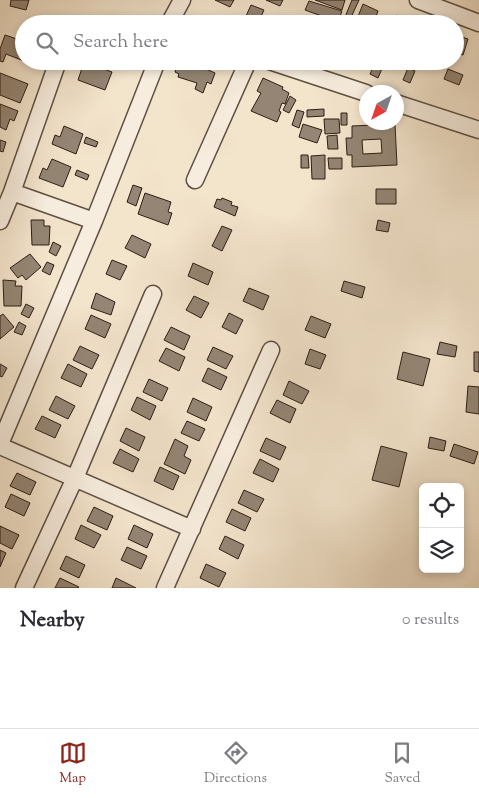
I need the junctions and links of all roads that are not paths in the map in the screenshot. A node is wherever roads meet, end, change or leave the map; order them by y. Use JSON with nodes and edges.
{"nodes":[{"id":1,"x":182,"y":0,"type":"edge"},
{"id":2,"x":418,"y":0,"type":"edge"},
{"id":3,"x":174,"y":15,"type":"edge"},
{"id":4,"x":458,"y":15,"type":"edge"},
{"id":5,"x":464,"y":17,"type":"edge"},
{"id":6,"x":479,"y":23,"type":"edge"},
{"id":7,"x":55,"y":70,"type":"edge"},
{"id":8,"x":153,"y":70,"type":"edge"},
{"id":9,"x":244,"y":70,"type":"edge"},
{"id":10,"x":295,"y":70,"type":"edge"},
{"id":11,"x":359,"y":92,"type":"edge"},
{"id":12,"x":404,"y":106,"type":"edge"},
{"id":13,"x":479,"y":130,"type":"edge"},
{"id":14,"x":195,"y":180,"type":"dead end"},
{"id":15,"x":12,"y":192,"type":"junction"},
{"id":16,"x":0,"y":221,"type":"edge"},
{"id":17,"x":94,"y":221,"type":"junction"},
{"id":18,"x":154,"y":294,"type":"dead end"},
{"id":19,"x":271,"y":350,"type":"dead end"},
{"id":20,"x":0,"y":445,"type":"edge"},
{"id":21,"x":75,"y":478,"type":"junction"},
{"id":22,"x":192,"y":529,"type":"junction"},
{"id":23,"x":24,"y":588,"type":"edge"},
{"id":24,"x":165,"y":588,"type":"edge"}],
"edges":[{"from":1,"to":3,"type":"street"},
{"from":2,"to":4,"type":"street"},
{"from":5,"to":6,"type":"street"},
{"from":7,"to":15,"type":"street"},
{"from":8,"to":17,"type":"street"},
{"from":9,"to":14,"type":"street"},
{"from":10,"to":11,"type":"street"},
{"from":12,"to":13,"type":"street"},
{"from":15,"to":16,"type":"street"},
{"from":15,"to":17,"type":"street"},
{"from":17,"to":20,"type":"street"},
{"from":18,"to":21,"type":"street"},
{"from":19,"to":22,"type":"street"},
{"from":20,"to":21,"type":"street"},
{"from":21,"to":22,"type":"street"},
{"from":21,"to":23,"type":"street"},
{"from":22,"to":24,"type":"street"}]}
